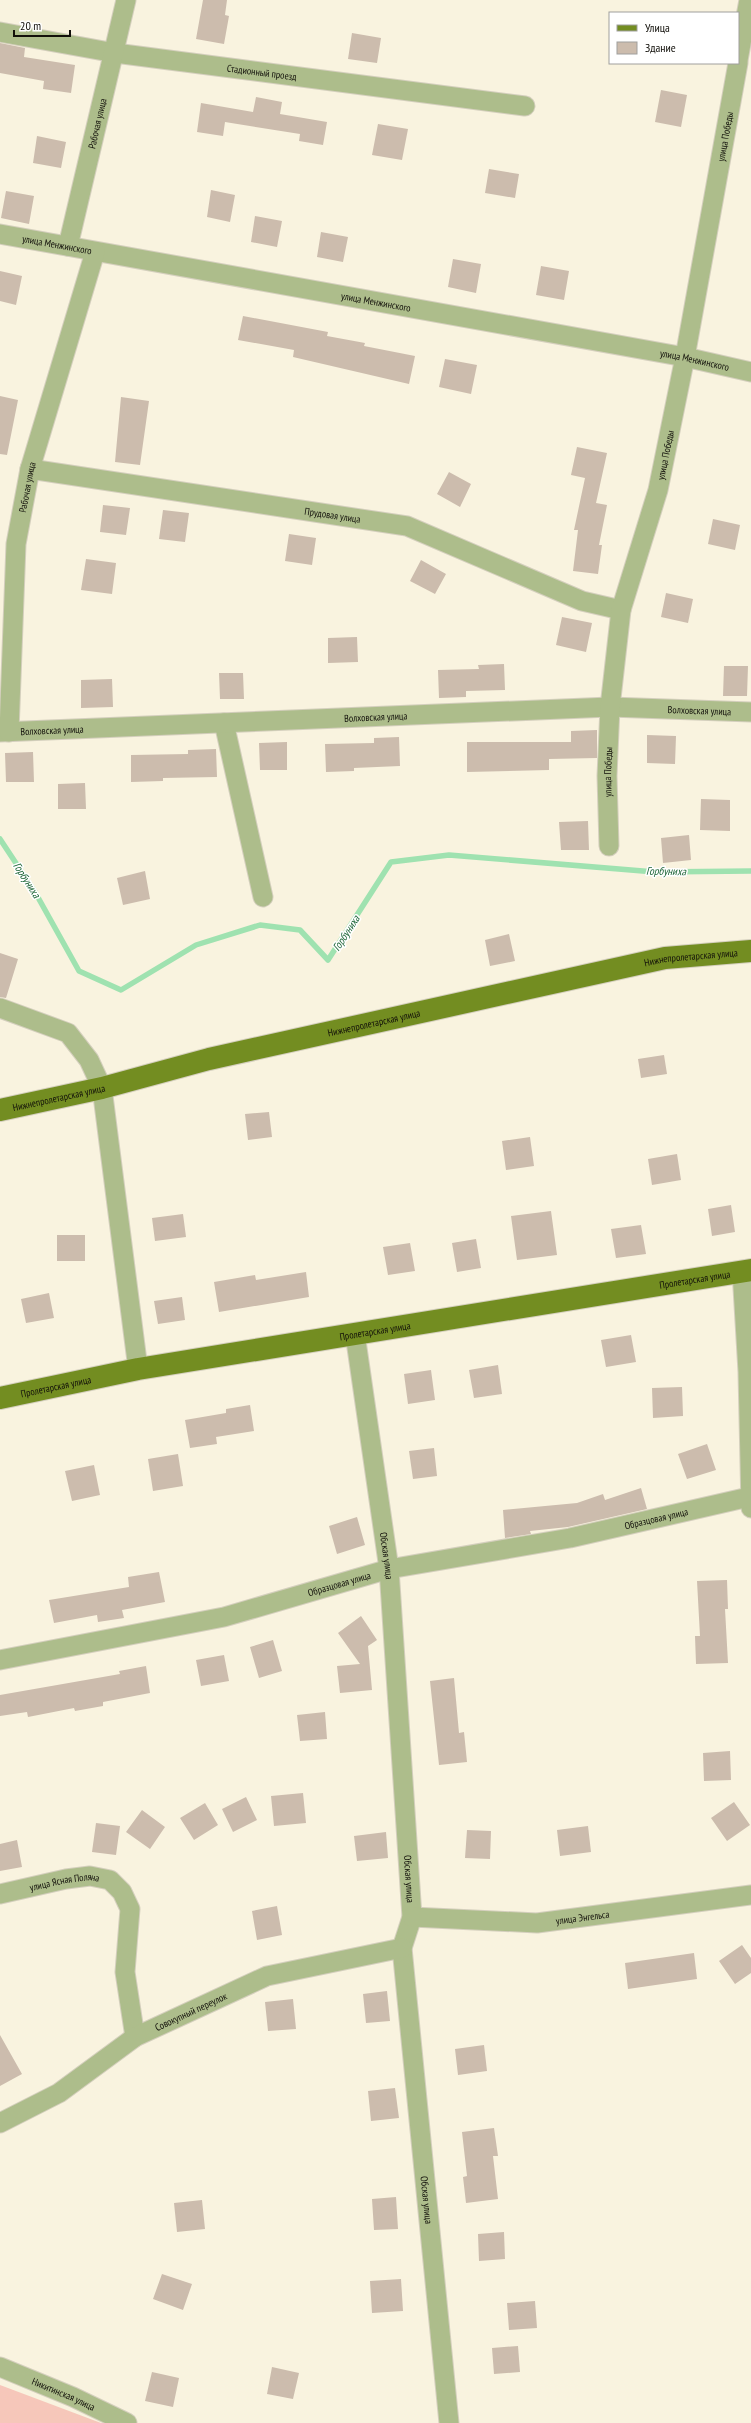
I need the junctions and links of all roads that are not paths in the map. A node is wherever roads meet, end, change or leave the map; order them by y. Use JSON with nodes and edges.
{"nodes":[{"id":1,"x":126,"y":0,"type":"edge"},
{"id":2,"x":749,"y":0,"type":"edge"},
{"id":3,"x":0,"y":32,"type":"edge"},
{"id":4,"x":115,"y":54,"type":"junction"},
{"id":5,"x":739,"y":56,"type":"edge"},
{"id":6,"x":738,"y":64,"type":"edge"},
{"id":7,"x":525,"y":106,"type":"dead end"},
{"id":8,"x":0,"y":234,"type":"edge"},
{"id":9,"x":68,"y":246,"type":"junction"},
{"id":10,"x":95,"y":252,"type":"junction"},
{"id":11,"x":685,"y":357,"type":"junction"},
{"id":12,"x":751,"y":372,"type":"edge"},
{"id":13,"x":30,"y":468,"type":"junction"},
{"id":14,"x":8,"y":543,"type":"edge"},
{"id":15,"x":621,"y":610,"type":"junction"},
{"id":16,"x":610,"y":707,"type":"junction"},
{"id":17,"x":751,"y":712,"type":"edge"},
{"id":18,"x":224,"y":723,"type":"junction"},
{"id":19,"x":4,"y":732,"type":"edge"},
{"id":20,"x":609,"y":846,"type":"dead end"},
{"id":21,"x":263,"y":897,"type":"dead end"},
{"id":22,"x":751,"y":951,"type":"edge"},
{"id":23,"x":0,"y":1008,"type":"edge"},
{"id":24,"x":102,"y":1088,"type":"junction"},
{"id":25,"x":0,"y":1110,"type":"edge"},
{"id":26,"x":746,"y":1270,"type":"edge"},
{"id":27,"x":355,"y":1334,"type":"junction"},
{"id":28,"x":138,"y":1369,"type":"junction"},
{"id":29,"x":0,"y":1398,"type":"edge"},
{"id":30,"x":750,"y":1503,"type":"edge"},
{"id":31,"x":388,"y":1569,"type":"junction"},
{"id":32,"x":0,"y":1660,"type":"edge"},
{"id":33,"x":0,"y":1894,"type":"edge"},
{"id":34,"x":751,"y":1895,"type":"edge"},
{"id":35,"x":412,"y":1917,"type":"junction"},
{"id":36,"x":402,"y":1948,"type":"junction"},
{"id":37,"x":135,"y":2037,"type":"junction"},
{"id":38,"x":0,"y":2123,"type":"edge"},
{"id":39,"x":0,"y":2367,"type":"edge"},
{"id":40,"x":127,"y":2423,"type":"edge"},
{"id":41,"x":449,"y":2423,"type":"edge"}],
"edges":[{"from":1,"to":4,"type":"street","name":"Рабочая улица"},
{"from":2,"to":5,"type":"street","name":"улица Победы"},
{"from":3,"to":4,"type":"street","name":"Стадионный проезд"},
{"from":4,"to":7,"type":"street","name":"Стадионный проезд"},
{"from":4,"to":9,"type":"street","name":"Рабочая улица"},
{"from":6,"to":11,"type":"street","name":"улица Победы"},
{"from":8,"to":9,"type":"street","name":"улица Менжинского"},
{"from":9,"to":10,"type":"street","name":"улица Менжинского"},
{"from":10,"to":11,"type":"street","name":"улица Менжинского"},
{"from":10,"to":13,"type":"street","name":"Рабочая улица"},
{"from":11,"to":12,"type":"street","name":"улица Менжинского"},
{"from":11,"to":15,"type":"street","name":"улица Победы"},
{"from":13,"to":14,"type":"street","name":"Рабочая улица"},
{"from":13,"to":15,"type":"street","name":"Прудовая улица"},
{"from":14,"to":19,"type":"street","name":"Рабочая улица"},
{"from":15,"to":16,"type":"street","name":"улица Победы"},
{"from":16,"to":17,"type":"street","name":"Волховская улица"},
{"from":16,"to":18,"type":"street","name":"Волховская улица"},
{"from":16,"to":20,"type":"street","name":"улица Победы"},
{"from":18,"to":19,"type":"street","name":"Волховская улица"},
{"from":18,"to":21,"type":"street"},
{"from":22,"to":24,"type":"main road","name":"Нижнепролетарская улица"},
{"from":23,"to":24,"type":"street"},
{"from":24,"to":25,"type":"main road","name":"Нижнепролетарская улица"},
{"from":24,"to":28,"type":"street"},
{"from":26,"to":27,"type":"main road","name":"Пролетарская улица"},
{"from":26,"to":30,"type":"street"},
{"from":27,"to":28,"type":"main road","name":"Пролетарская улица"},
{"from":27,"to":31,"type":"street","name":"Обская улица"},
{"from":28,"to":29,"type":"main road","name":"Пролетарская улица"},
{"from":30,"to":31,"type":"street","name":"Образцовая улица"},
{"from":31,"to":32,"type":"street","name":"Образцовая улица"},
{"from":31,"to":35,"type":"street","name":"Обская улица"},
{"from":33,"to":37,"type":"street","name":"улица Ясная Поляна"},
{"from":34,"to":35,"type":"street","name":"улица Энгельса"},
{"from":35,"to":36,"type":"street","name":"Обская улица"},
{"from":36,"to":37,"type":"street","name":"Совокупный переулок"},
{"from":36,"to":41,"type":"street","name":"Обская улица"},
{"from":37,"to":38,"type":"street","name":"Совокупный переулок"},
{"from":39,"to":40,"type":"street","name":"Никитинская улица"}]}
